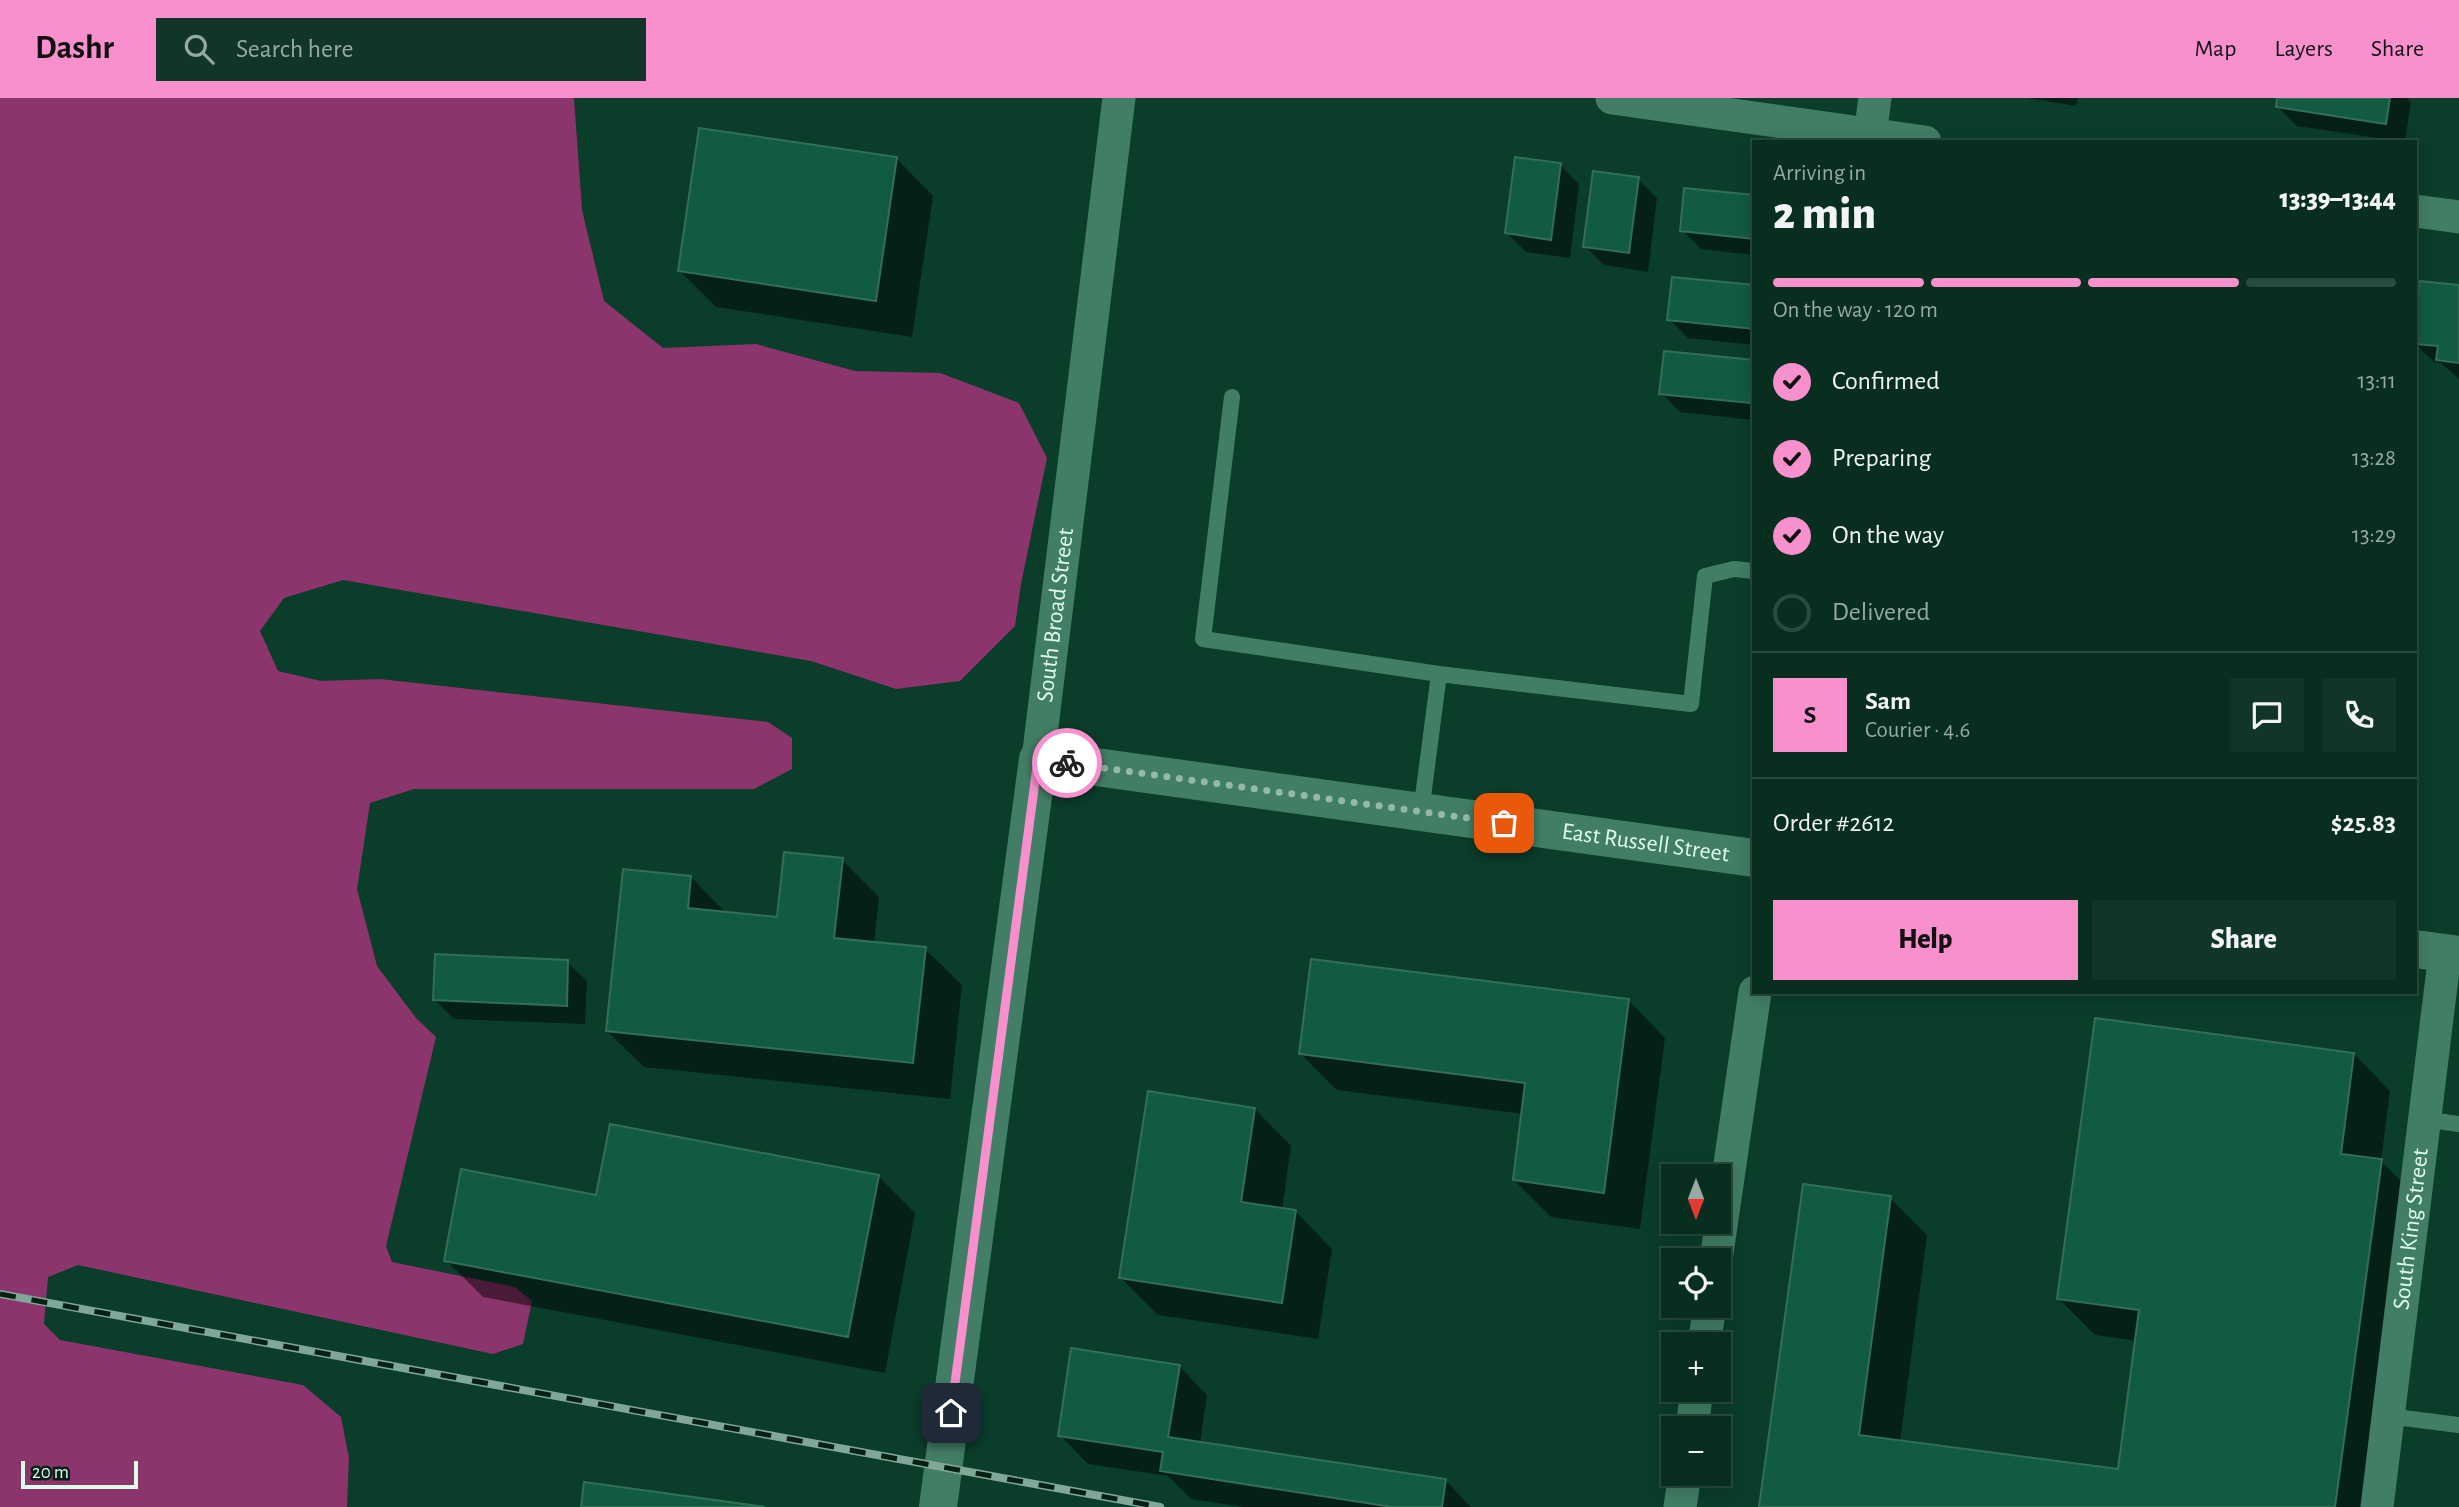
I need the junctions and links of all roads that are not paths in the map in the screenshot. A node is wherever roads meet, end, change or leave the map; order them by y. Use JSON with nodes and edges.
{"nodes":[{"id":1,"x":1119,"y":98,"type":"edge"},
{"id":2,"x":1612,"y":98,"type":"edge"},
{"id":3,"x":1875,"y":98,"type":"edge"},
{"id":4,"x":1870,"y":138,"type":"edge"},
{"id":5,"x":1898,"y":140,"type":"edge"},
{"id":6,"x":2417,"y":211,"type":"edge"},
{"id":7,"x":2459,"y":217,"type":"edge"},
{"id":8,"x":1232,"y":397,"type":"dead end"},
{"id":9,"x":1752,"y":571,"type":"edge"},
{"id":10,"x":1439,"y":674,"type":"junction"},
{"id":11,"x":1038,"y":759,"type":"junction"},
{"id":12,"x":1421,"y":812,"type":"junction"},
{"id":13,"x":1752,"y":858,"type":"edge"},
{"id":14,"x":2440,"y":952,"type":"edge"},
{"id":15,"x":1755,"y":994,"type":"edge"},
{"id":16,"x":2424,"y":1119,"type":"junction"},
{"id":17,"x":2459,"y":1124,"type":"edge"},
{"id":18,"x":1718,"y":1248,"type":"edge"},
{"id":19,"x":2388,"y":1416,"type":"junction"},
{"id":20,"x":2459,"y":1425,"type":"edge"},
{"id":21,"x":1683,"y":1486,"type":"edge"},
{"id":22,"x":939,"y":1507,"type":"edge"},
{"id":23,"x":1680,"y":1507,"type":"edge"},
{"id":24,"x":2377,"y":1507,"type":"edge"}],
"edges":[{"from":1,"to":11,"type":"street","name":"South Broad Street"},
{"from":2,"to":4,"type":"street"},
{"from":3,"to":4,"type":"street"},
{"from":4,"to":5,"type":"street"},
{"from":6,"to":7,"type":"street"},
{"from":8,"to":10,"type":"lane"},
{"from":9,"to":10,"type":"lane"},
{"from":10,"to":12,"type":"lane"},
{"from":11,"to":12,"type":"street","name":"East Russell Street"},
{"from":11,"to":22,"type":"street","name":"South Broad Street"},
{"from":12,"to":13,"type":"street","name":"East Russell Street"},
{"from":14,"to":16,"type":"street","name":"South King Street"},
{"from":15,"to":18,"type":"street"},
{"from":16,"to":17,"type":"lane"},
{"from":16,"to":19,"type":"street","name":"South King Street"},
{"from":19,"to":20,"type":"lane"},
{"from":19,"to":24,"type":"street","name":"South King Street"},
{"from":21,"to":23,"type":"street"}]}
